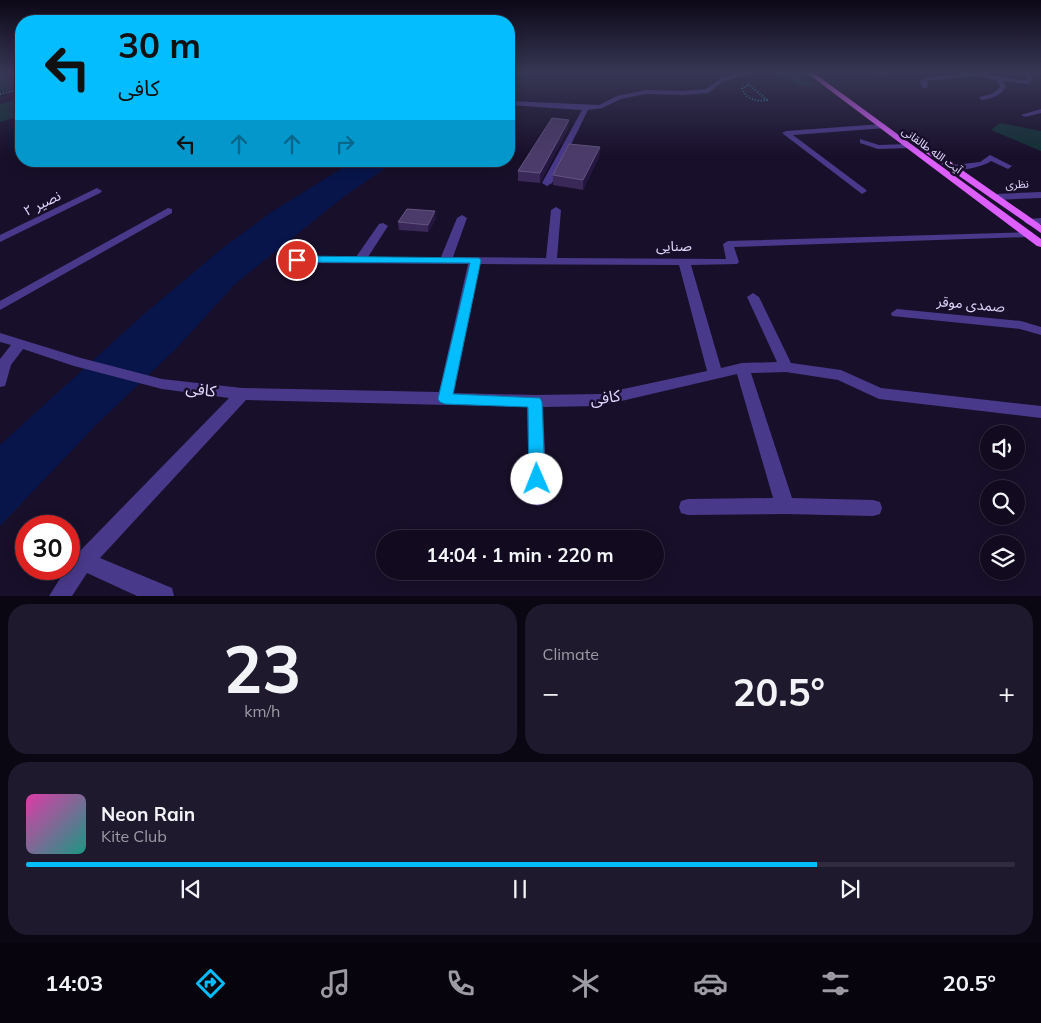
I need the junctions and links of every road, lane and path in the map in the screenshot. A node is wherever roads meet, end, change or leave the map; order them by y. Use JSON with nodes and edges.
{"nodes":[{"id":1,"x":612,"y":101,"type":"edge"},
{"id":2,"x":848,"y":101,"type":"edge"},
{"id":3,"x":859,"y":101,"type":"edge"},
{"id":4,"x":515,"y":103,"type":"edge"},
{"id":5,"x":586,"y":108,"type":"junction"},
{"id":6,"x":1041,"y":111,"type":"edge"},
{"id":7,"x":1025,"y":115,"type":"dead end"},
{"id":8,"x":882,"y":126,"type":"junction"},
{"id":9,"x":863,"y":141,"type":"dead end"},
{"id":10,"x":908,"y":146,"type":"junction"},
{"id":11,"x":1008,"y":166,"type":"dead end"},
{"id":12,"x":953,"y":168,"type":"junction"},
{"id":13,"x":547,"y":184,"type":"dead end"},
{"id":14,"x":97,"y":191,"type":"dead end"},
{"id":15,"x":862,"y":191,"type":"dead end"},
{"id":16,"x":1041,"y":195,"type":"edge"},
{"id":17,"x":994,"y":197,"type":"junction"},
{"id":18,"x":556,"y":210,"type":"dead end"},
{"id":19,"x":168,"y":211,"type":"dead end"},
{"id":20,"x":462,"y":218,"type":"dead end"},
{"id":21,"x":1041,"y":221,"type":"edge"},
{"id":22,"x":1029,"y":222,"type":"junction"},
{"id":23,"x":383,"y":226,"type":"dead end"},
{"id":24,"x":1041,"y":230,"type":"edge"},
{"id":25,"x":1028,"y":234,"type":"junction"},
{"id":26,"x":1041,"y":234,"type":"edge"},
{"id":27,"x":0,"y":239,"type":"edge"},
{"id":28,"x":1041,"y":244,"type":"edge"},
{"id":29,"x":297,"y":260,"type":"dead end"},
{"id":30,"x":360,"y":260,"type":"junction"},
{"id":31,"x":446,"y":260,"type":"junction"},
{"id":32,"x":476,"y":260,"type":"junction"},
{"id":33,"x":551,"y":261,"type":"junction"},
{"id":34,"x":684,"y":261,"type":"junction"},
{"id":35,"x":753,"y":297,"type":"dead end"},
{"id":36,"x":0,"y":306,"type":"edge"},
{"id":37,"x":897,"y":313,"type":"dead end"},
{"id":38,"x":1041,"y":331,"type":"edge"},
{"id":39,"x":0,"y":337,"type":"edge"},
{"id":40,"x":20,"y":343,"type":"junction"},
{"id":41,"x":786,"y":367,"type":"junction"},
{"id":42,"x":742,"y":368,"type":"junction"},
{"id":43,"x":715,"y":374,"type":"junction"},
{"id":44,"x":0,"y":382,"type":"edge"},
{"id":45,"x":242,"y":394,"type":"junction"},
{"id":46,"x":445,"y":399,"type":"junction"},
{"id":47,"x":535,"y":402,"type":"junction"},
{"id":48,"x":1041,"y":412,"type":"edge"},
{"id":49,"x":538,"y":498,"type":"dead end"},
{"id":50,"x":785,"y":506,"type":"junction"},
{"id":51,"x":688,"y":507,"type":"dead end"},
{"id":52,"x":873,"y":508,"type":"dead end"},
{"id":53,"x":84,"y":561,"type":"junction"},
{"id":54,"x":59,"y":596,"type":"edge"},
{"id":55,"x":164,"y":596,"type":"edge"}],
"edges":[{"from":1,"to":5,"type":"street"},
{"from":2,"to":8,"type":"main road","name":"آیت الله طالقانی"},
{"from":3,"to":12,"type":"main road","name":"آیت الله طالقانی"},
{"from":4,"to":5,"type":"street"},
{"from":5,"to":13,"type":"street"},
{"from":6,"to":7,"type":"street"},
{"from":8,"to":10,"type":"main road","name":"آیت الله طالقانی"},
{"from":8,"to":15,"type":"street"},
{"from":9,"to":10,"type":"street"},
{"from":10,"to":25,"type":"main road","name":"آیت الله طالقانی"},
{"from":11,"to":12,"type":"street"},
{"from":12,"to":17,"type":"main road","name":"آیت الله طالقانی"},
{"from":14,"to":27,"type":"street","name":"نصیر ۲"},
{"from":16,"to":17,"type":"street","name":"نظری"},
{"from":17,"to":22,"type":"main road","name":"آیت الله طالقانی"},
{"from":18,"to":33,"type":"street"},
{"from":19,"to":36,"type":"street"},
{"from":20,"to":31,"type":"street"},
{"from":21,"to":22,"type":"street"},
{"from":22,"to":24,"type":"main road","name":"آیت الله طالقانی"},
{"from":23,"to":30,"type":"street"},
{"from":25,"to":26,"type":"main road"},
{"from":25,"to":28,"type":"main road","name":"آیت الله طالقانی"},
{"from":25,"to":34,"type":"street","name":"صنایی"},
{"from":29,"to":30,"type":"street","name":"صنایی"},
{"from":30,"to":31,"type":"street","name":"صنایی"},
{"from":31,"to":32,"type":"street","name":"صنایی"},
{"from":32,"to":33,"type":"street","name":"صنایی"},
{"from":32,"to":46,"type":"street"},
{"from":33,"to":34,"type":"street","name":"صنایی"},
{"from":34,"to":43,"type":"street"},
{"from":35,"to":41,"type":"street"},
{"from":37,"to":38,"type":"street","name":"صمدی موقر"},
{"from":39,"to":40,"type":"street","name":"کافی"},
{"from":40,"to":44,"type":"street"},
{"from":40,"to":45,"type":"street","name":"کافی"},
{"from":41,"to":42,"type":"street","name":"کافی"},
{"from":41,"to":48,"type":"street","name":"کافی"},
{"from":42,"to":43,"type":"street","name":"کافی"},
{"from":42,"to":50,"type":"street"},
{"from":43,"to":47,"type":"street","name":"کافی"},
{"from":45,"to":46,"type":"street","name":"کافی"},
{"from":45,"to":53,"type":"street"},
{"from":46,"to":47,"type":"street","name":"کافی"},
{"from":47,"to":49,"type":"street"},
{"from":50,"to":51,"type":"street"},
{"from":50,"to":52,"type":"street"},
{"from":53,"to":54,"type":"street"},
{"from":53,"to":55,"type":"street"}]}
